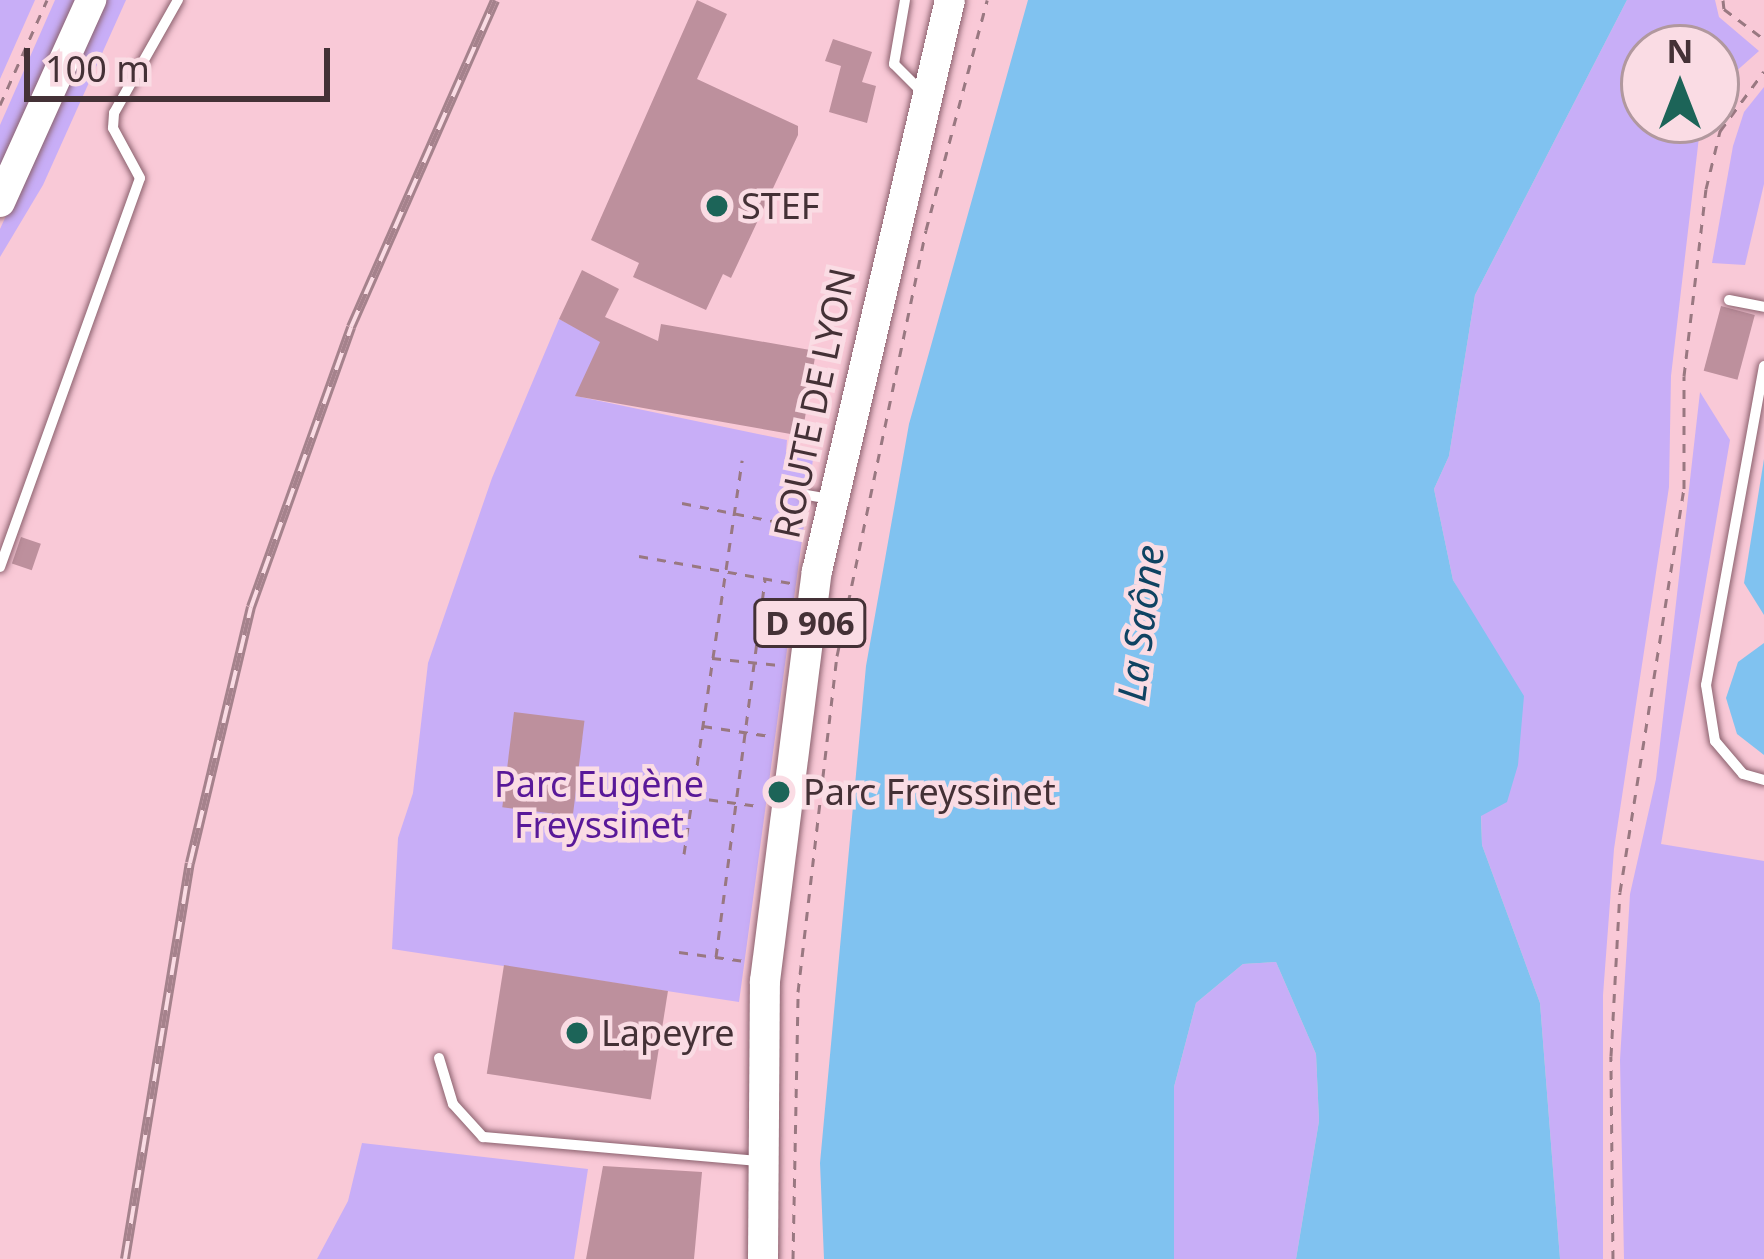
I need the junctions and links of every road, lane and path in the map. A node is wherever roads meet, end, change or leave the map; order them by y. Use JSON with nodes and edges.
{"nodes":[{"id":1,"x":47,"y":0,"type":"edge"},
{"id":2,"x":91,"y":0,"type":"edge"},
{"id":3,"x":178,"y":0,"type":"edge"},
{"id":4,"x":905,"y":0,"type":"edge"},
{"id":5,"x":950,"y":0,"type":"edge"},
{"id":6,"x":987,"y":0,"type":"edge"},
{"id":7,"x":1723,"y":0,"type":"edge"},
{"id":8,"x":1764,"y":39,"type":"edge"},
{"id":9,"x":1764,"y":71,"type":"edge"},
{"id":10,"x":924,"y":94,"type":"junction"},
{"id":11,"x":0,"y":105,"type":"edge"},
{"id":12,"x":0,"y":202,"type":"edge"},
{"id":13,"x":1729,"y":300,"type":"dead end"},
{"id":14,"x":1764,"y":307,"type":"edge"},
{"id":15,"x":1764,"y":366,"type":"edge"},
{"id":16,"x":742,"y":460,"type":"dead end"},
{"id":17,"x":682,"y":503,"type":"dead end"},
{"id":18,"x":733,"y":513,"type":"junction"},
{"id":19,"x":814,"y":529,"type":"dead end"},
{"id":20,"x":639,"y":556,"type":"dead end"},
{"id":21,"x":0,"y":567,"type":"edge"},
{"id":22,"x":722,"y":572,"type":"junction"},
{"id":23,"x":765,"y":578,"type":"junction"},
{"id":24,"x":804,"y":585,"type":"dead end"},
{"id":25,"x":712,"y":658,"type":"junction"},
{"id":26,"x":754,"y":663,"type":"junction"},
{"id":27,"x":793,"y":667,"type":"dead end"},
{"id":28,"x":704,"y":726,"type":"junction"},
{"id":29,"x":745,"y":732,"type":"junction"},
{"id":30,"x":793,"y":738,"type":"junction"},
{"id":31,"x":825,"y":743,"type":"junction"},
{"id":32,"x":1764,"y":780,"type":"edge"},
{"id":33,"x":691,"y":797,"type":"junction"},
{"id":34,"x":736,"y":804,"type":"junction"},
{"id":35,"x":772,"y":807,"type":"dead end"},
{"id":36,"x":684,"y":854,"type":"dead end"},
{"id":37,"x":679,"y":952,"type":"dead end"},
{"id":38,"x":716,"y":957,"type":"junction"},
{"id":39,"x":758,"y":962,"type":"dead end"},
{"id":40,"x":439,"y":1058,"type":"dead end"},
{"id":41,"x":759,"y":1162,"type":"junction"},
{"id":42,"x":763,"y":1259,"type":"edge"},
{"id":43,"x":794,"y":1259,"type":"edge"},
{"id":44,"x":1613,"y":1259,"type":"edge"}],
"edges":[{"from":1,"to":11,"type":"path"},
{"from":2,"to":12,"type":"main road"},
{"from":3,"to":21,"type":"lane"},
{"from":4,"to":10,"type":"lane"},
{"from":5,"to":10,"type":"main road","name":"ROUTE DE LYON","number":"D 906"},
{"from":6,"to":31,"type":"path"},
{"from":7,"to":8,"type":"path"},
{"from":9,"to":44,"type":"path"},
{"from":10,"to":30,"type":"main road","name":"ROUTE DE LYON","number":"D 906"},
{"from":13,"to":14,"type":"lane"},
{"from":15,"to":32,"type":"lane"},
{"from":16,"to":18,"type":"path"},
{"from":17,"to":18,"type":"path"},
{"from":18,"to":19,"type":"path"},
{"from":18,"to":22,"type":"path"},
{"from":20,"to":22,"type":"path"},
{"from":22,"to":23,"type":"path"},
{"from":22,"to":25,"type":"path"},
{"from":23,"to":24,"type":"path"},
{"from":23,"to":26,"type":"path"},
{"from":25,"to":26,"type":"path"},
{"from":25,"to":28,"type":"path"},
{"from":26,"to":27,"type":"path"},
{"from":26,"to":29,"type":"path"},
{"from":28,"to":29,"type":"path"},
{"from":28,"to":33,"type":"path"},
{"from":29,"to":30,"type":"path"},
{"from":29,"to":34,"type":"path"},
{"from":30,"to":31,"type":"path"},
{"from":30,"to":41,"type":"main road","name":"ROUTE DE LYON","number":"D 906"},
{"from":31,"to":43,"type":"path"},
{"from":33,"to":34,"type":"path"},
{"from":33,"to":36,"type":"path"},
{"from":34,"to":35,"type":"path"},
{"from":34,"to":38,"type":"path"},
{"from":37,"to":38,"type":"path"},
{"from":38,"to":39,"type":"path"},
{"from":40,"to":41,"type":"lane"},
{"from":41,"to":42,"type":"main road","name":"ROUTE DE LYON","number":"D 906"}]}
